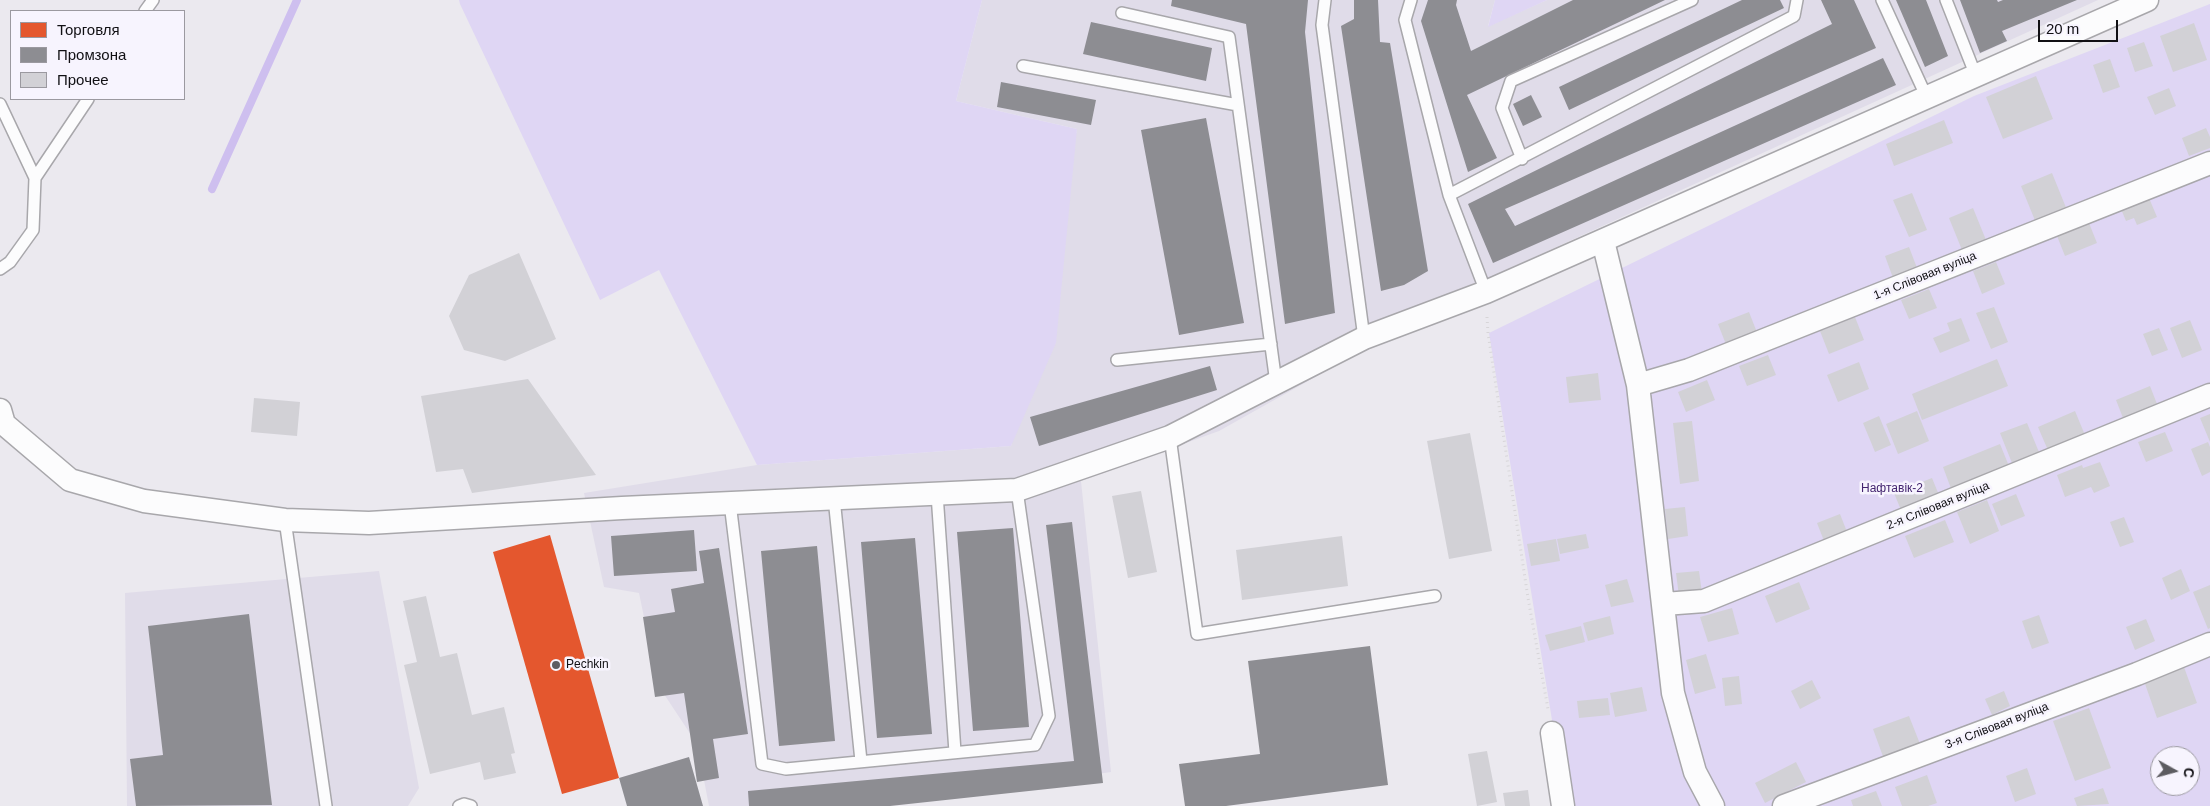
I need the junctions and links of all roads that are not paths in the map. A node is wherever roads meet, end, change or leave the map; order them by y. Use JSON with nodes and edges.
{"nodes":[{"id":1,"x":1325,"y":0,"type":"edge"},
{"id":2,"x":1411,"y":0,"type":"edge"},
{"id":3,"x":1692,"y":0,"type":"edge"},
{"id":4,"x":1797,"y":0,"type":"edge"},
{"id":5,"x":1882,"y":0,"type":"edge"},
{"id":6,"x":1946,"y":0,"type":"edge"},
{"id":7,"x":2147,"y":0,"type":"edge"},
{"id":8,"x":1122,"y":13,"type":"dead end"},
{"id":9,"x":1023,"y":66,"type":"dead end"},
{"id":10,"x":1976,"y":76,"type":"junction"},
{"id":11,"x":1927,"y":98,"type":"junction"},
{"id":12,"x":87,"y":100,"type":"edge"},
{"id":13,"x":0,"y":104,"type":"edge"},
{"id":14,"x":1238,"y":104,"type":"junction"},
{"id":15,"x":1522,"y":159,"type":"junction"},
{"id":16,"x":2210,"y":163,"type":"edge"},
{"id":17,"x":35,"y":178,"type":"junction"},
{"id":18,"x":1449,"y":195,"type":"junction"},
{"id":19,"x":1602,"y":241,"type":"junction"},
{"id":20,"x":0,"y":269,"type":"edge"},
{"id":21,"x":1486,"y":292,"type":"junction"},
{"id":22,"x":1364,"y":338,"type":"junction"},
{"id":23,"x":1271,"y":344,"type":"junction"},
{"id":24,"x":1117,"y":360,"type":"dead end"},
{"id":25,"x":1276,"y":383,"type":"junction"},
{"id":26,"x":1638,"y":384,"type":"junction"},
{"id":27,"x":2210,"y":395,"type":"edge"},
{"id":28,"x":0,"y":410,"type":"edge"},
{"id":29,"x":1170,"y":437,"type":"junction"},
{"id":30,"x":1017,"y":490,"type":"junction"},
{"id":31,"x":936,"y":494,"type":"junction"},
{"id":32,"x":834,"y":498,"type":"junction"},
{"id":33,"x":730,"y":503,"type":"junction"},
{"id":34,"x":285,"y":520,"type":"junction"},
{"id":35,"x":1435,"y":596,"type":"dead end"},
{"id":36,"x":1664,"y":604,"type":"junction"},
{"id":37,"x":2210,"y":644,"type":"edge"},
{"id":38,"x":1552,"y":732,"type":"road end"},
{"id":39,"x":956,"y":752,"type":"junction"},
{"id":40,"x":861,"y":761,"type":"junction"},
{"id":41,"x":326,"y":806,"type":"edge"},
{"id":42,"x":460,"y":806,"type":"edge"},
{"id":43,"x":471,"y":806,"type":"edge"},
{"id":44,"x":1563,"y":806,"type":"edge"},
{"id":45,"x":1713,"y":806,"type":"edge"},
{"id":46,"x":1784,"y":806,"type":"edge"}],
"edges":[{"from":1,"to":22,"type":"lane"},
{"from":2,"to":18,"type":"lane"},
{"from":3,"to":15,"type":"lane"},
{"from":4,"to":15,"type":"lane"},
{"from":5,"to":11,"type":"lane"},
{"from":6,"to":10,"type":"lane"},
{"from":7,"to":10,"type":"street"},
{"from":8,"to":14,"type":"lane"},
{"from":9,"to":14,"type":"lane"},
{"from":10,"to":11,"type":"street"},
{"from":11,"to":19,"type":"street"},
{"from":12,"to":17,"type":"lane"},
{"from":13,"to":17,"type":"lane"},
{"from":14,"to":23,"type":"lane"},
{"from":15,"to":18,"type":"lane"},
{"from":16,"to":26,"type":"street","name":"1-я Слівовая вуліца"},
{"from":17,"to":20,"type":"lane"},
{"from":18,"to":21,"type":"lane"},
{"from":19,"to":21,"type":"street"},
{"from":19,"to":26,"type":"street"},
{"from":21,"to":22,"type":"street"},
{"from":22,"to":25,"type":"street"},
{"from":23,"to":24,"type":"lane"},
{"from":23,"to":25,"type":"lane"},
{"from":25,"to":29,"type":"street"},
{"from":26,"to":36,"type":"street"},
{"from":27,"to":36,"type":"street","name":"2-я Слівовая вуліца"},
{"from":28,"to":34,"type":"street"},
{"from":29,"to":30,"type":"street"},
{"from":29,"to":35,"type":"lane"},
{"from":30,"to":31,"type":"street"},
{"from":30,"to":39,"type":"lane"},
{"from":31,"to":32,"type":"street"},
{"from":31,"to":39,"type":"lane"},
{"from":32,"to":33,"type":"street"},
{"from":32,"to":40,"type":"lane"},
{"from":33,"to":34,"type":"street"},
{"from":33,"to":40,"type":"lane"},
{"from":34,"to":41,"type":"lane"},
{"from":36,"to":45,"type":"street"},
{"from":37,"to":46,"type":"street","name":"3-я Слівовая вуліца"},
{"from":38,"to":44,"type":"street"},
{"from":39,"to":40,"type":"lane"},
{"from":42,"to":43,"type":"lane"}]}
